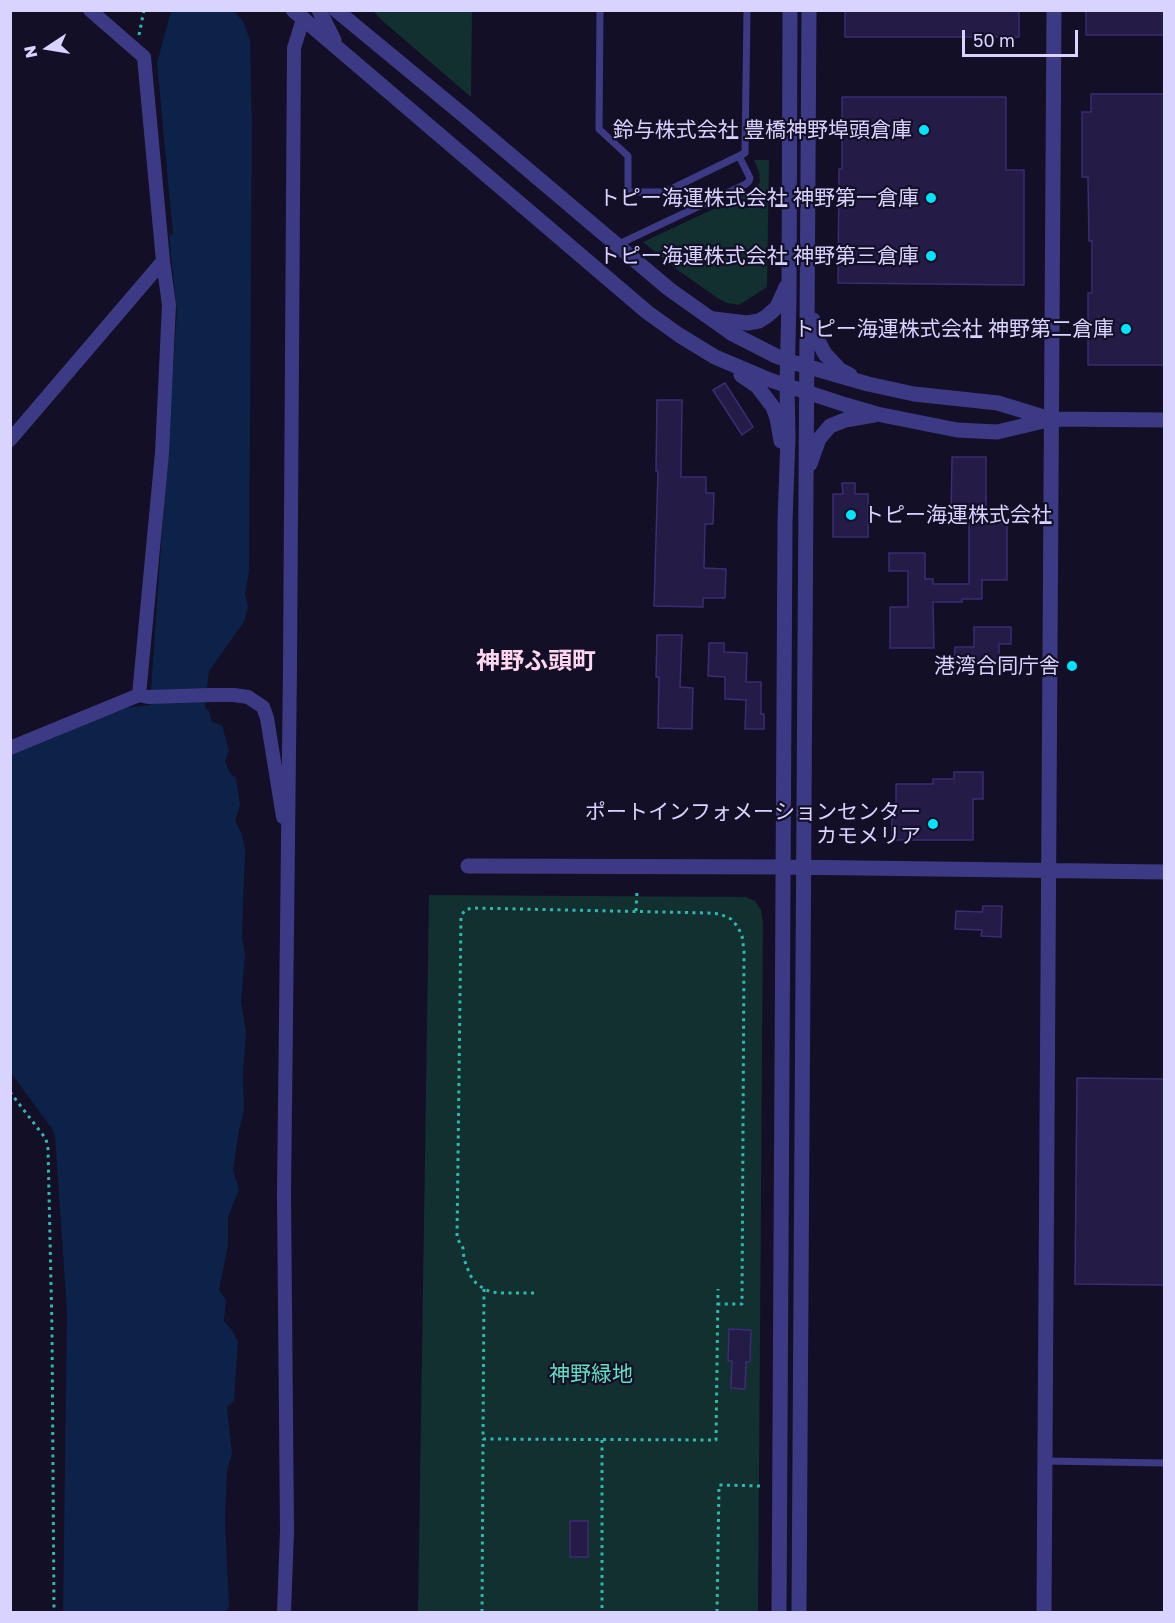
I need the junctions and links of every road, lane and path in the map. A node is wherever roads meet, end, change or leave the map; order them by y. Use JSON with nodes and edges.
{"nodes":[{"id":1,"x":90,"y":10,"type":"edge"},
{"id":2,"x":144,"y":10,"type":"edge"},
{"id":3,"x":319,"y":10,"type":"edge"},
{"id":4,"x":336,"y":10,"type":"edge"},
{"id":5,"x":600,"y":10,"type":"edge"},
{"id":6,"x":747,"y":10,"type":"edge"},
{"id":7,"x":790,"y":10,"type":"edge"},
{"id":8,"x":809,"y":10,"type":"edge"},
{"id":9,"x":1054,"y":10,"type":"edge"},
{"id":10,"x":300,"y":13,"type":"edge"},
{"id":11,"x":136,"y":50,"type":"junction"},
{"id":12,"x":340,"y":50,"type":"junction"},
{"id":13,"x":740,"y":156,"type":"junction"},
{"id":14,"x":616,"y":245,"type":"junction"},
{"id":15,"x":163,"y":261,"type":"junction"},
{"id":16,"x":807,"y":273,"type":"junction"},
{"id":17,"x":790,"y":274,"type":"junction"},
{"id":18,"x":708,"y":318,"type":"junction"},
{"id":19,"x":715,"y":357,"type":"junction"},
{"id":20,"x":788,"y":360,"type":"junction"},
{"id":21,"x":806,"y":366,"type":"junction"},
{"id":22,"x":868,"y":384,"type":"junction"},
{"id":23,"x":787,"y":385,"type":"junction"},
{"id":24,"x":806,"y":391,"type":"junction"},
{"id":25,"x":877,"y":414,"type":"junction"},
{"id":26,"x":1052,"y":419,"type":"junction"},
{"id":27,"x":1164,"y":420,"type":"edge"},
{"id":28,"x":10,"y":440,"type":"edge"},
{"id":29,"x":786,"y":480,"type":"junction"},
{"id":30,"x":806,"y":483,"type":"junction"},
{"id":31,"x":143,"y":696,"type":"junction"},
{"id":32,"x":10,"y":748,"type":"edge"},
{"id":33,"x":288,"y":846,"type":"junction"},
{"id":34,"x":468,"y":866,"type":"dead end"},
{"id":35,"x":784,"y":867,"type":"junction"},
{"id":36,"x":803,"y":867,"type":"junction"},
{"id":37,"x":1049,"y":870,"type":"junction"},
{"id":38,"x":1164,"y":872,"type":"edge"},
{"id":39,"x":637,"y":892,"type":"dead end"},
{"id":40,"x":636,"y":911,"type":"junction"},
{"id":41,"x":10,"y":1092,"type":"edge"},
{"id":42,"x":484,"y":1289,"type":"junction"},
{"id":43,"x":718,"y":1289,"type":"dead end"},
{"id":44,"x":534,"y":1293,"type":"dead end"},
{"id":45,"x":717,"y":1304,"type":"junction"},
{"id":46,"x":483,"y":1439,"type":"junction"},
{"id":47,"x":602,"y":1440,"type":"junction"},
{"id":48,"x":1045,"y":1461,"type":"junction"},
{"id":49,"x":1164,"y":1463,"type":"edge"},
{"id":50,"x":761,"y":1486,"type":"dead end"},
{"id":51,"x":54,"y":1612,"type":"edge"},
{"id":52,"x":284,"y":1612,"type":"edge"},
{"id":53,"x":482,"y":1612,"type":"edge"},
{"id":54,"x":602,"y":1612,"type":"edge"},
{"id":55,"x":717,"y":1612,"type":"edge"},
{"id":56,"x":779,"y":1612,"type":"edge"},
{"id":57,"x":798,"y":1612,"type":"edge"},
{"id":58,"x":1044,"y":1612,"type":"edge"}],
"edges":[{"from":1,"to":11,"type":"street"},
{"from":2,"to":11,"type":"path"},
{"from":3,"to":12,"type":"street"},
{"from":4,"to":14,"type":"street"},
{"from":5,"to":13,"type":"lane"},
{"from":6,"to":13,"type":"lane"},
{"from":7,"to":17,"type":"street"},
{"from":8,"to":16,"type":"street"},
{"from":9,"to":26,"type":"street"},
{"from":10,"to":12,"type":"street"},
{"from":10,"to":33,"type":"street"},
{"from":11,"to":15,"type":"street"},
{"from":12,"to":19,"type":"street"},
{"from":13,"to":14,"type":"lane"},
{"from":14,"to":18,"type":"street"},
{"from":15,"to":28,"type":"street"},
{"from":15,"to":31,"type":"street"},
{"from":16,"to":21,"type":"street"},
{"from":16,"to":22,"type":"street"},
{"from":17,"to":18,"type":"street"},
{"from":17,"to":20,"type":"street"},
{"from":18,"to":20,"type":"street"},
{"from":19,"to":23,"type":"street"},
{"from":19,"to":29,"type":"street"},
{"from":20,"to":21,"type":"street"},
{"from":20,"to":23,"type":"street"},
{"from":21,"to":22,"type":"street"},
{"from":21,"to":24,"type":"street"},
{"from":22,"to":26,"type":"street"},
{"from":23,"to":24,"type":"street"},
{"from":23,"to":29,"type":"street"},
{"from":24,"to":25,"type":"street"},
{"from":24,"to":30,"type":"street"},
{"from":25,"to":26,"type":"street"},
{"from":25,"to":30,"type":"street"},
{"from":26,"to":27,"type":"street"},
{"from":26,"to":37,"type":"street"},
{"from":29,"to":35,"type":"street"},
{"from":30,"to":36,"type":"street"},
{"from":31,"to":32,"type":"street"},
{"from":31,"to":33,"type":"street"},
{"from":33,"to":52,"type":"street"},
{"from":34,"to":35,"type":"street"},
{"from":35,"to":36,"type":"street"},
{"from":35,"to":56,"type":"street"},
{"from":36,"to":37,"type":"street"},
{"from":36,"to":57,"type":"street"},
{"from":37,"to":38,"type":"street"},
{"from":37,"to":48,"type":"street"},
{"from":39,"to":40,"type":"path"},
{"from":40,"to":42,"type":"path"},
{"from":40,"to":45,"type":"path"},
{"from":41,"to":51,"type":"path"},
{"from":42,"to":44,"type":"path"},
{"from":42,"to":46,"type":"path"},
{"from":43,"to":45,"type":"path"},
{"from":45,"to":47,"type":"path"},
{"from":46,"to":47,"type":"path"},
{"from":46,"to":53,"type":"path"},
{"from":47,"to":54,"type":"path"},
{"from":48,"to":49,"type":"lane"},
{"from":48,"to":58,"type":"street"},
{"from":50,"to":55,"type":"path"}]}
